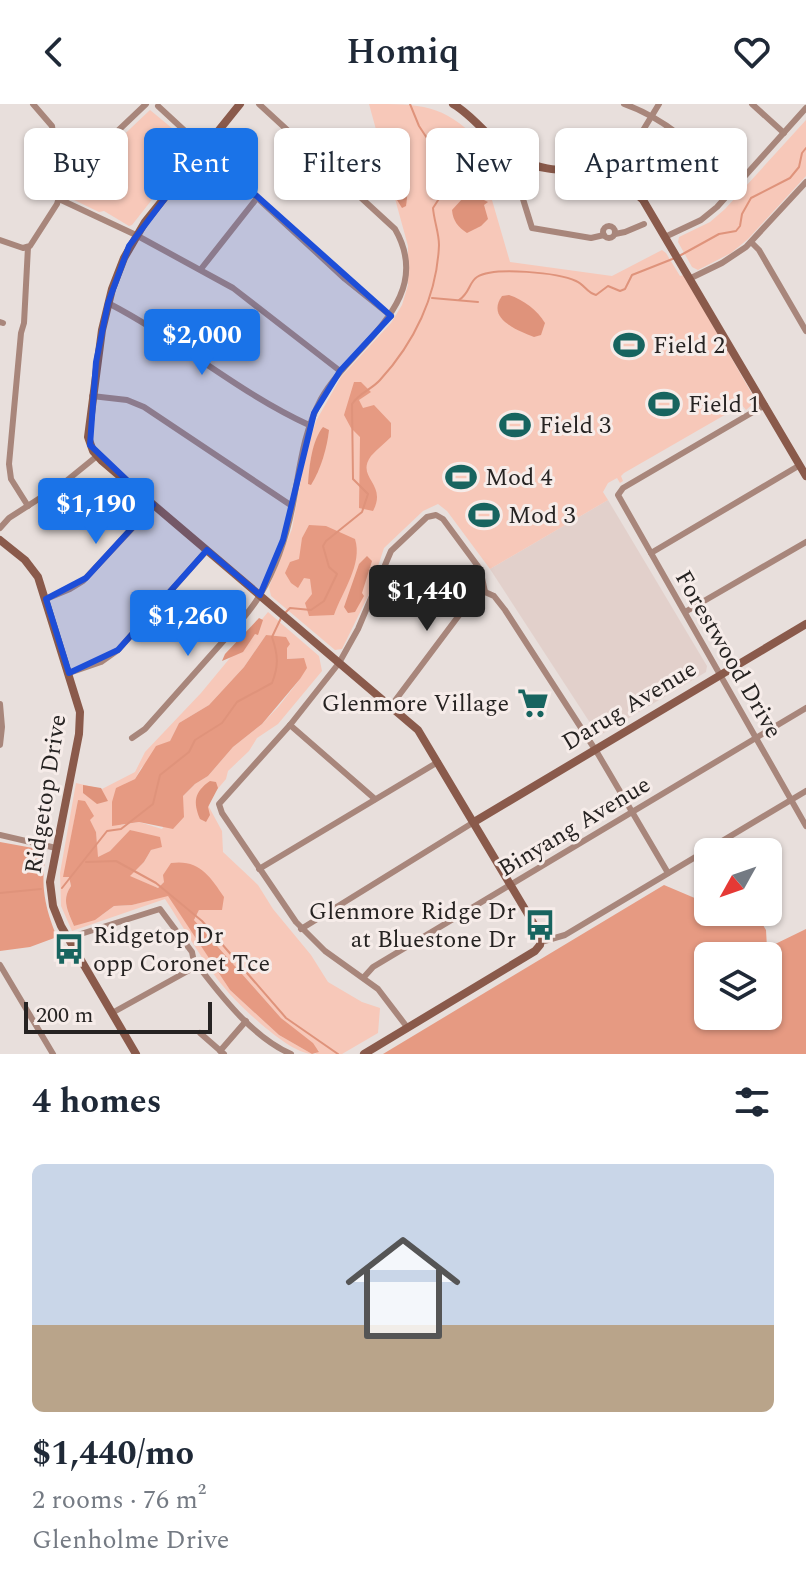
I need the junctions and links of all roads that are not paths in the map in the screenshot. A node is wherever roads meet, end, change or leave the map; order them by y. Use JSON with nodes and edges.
{"nodes":[{"id":1,"x":33,"y":104,"type":"edge"},
{"id":2,"x":146,"y":104,"type":"edge"},
{"id":3,"x":240,"y":104,"type":"edge"},
{"id":4,"x":259,"y":104,"type":"edge"},
{"id":5,"x":453,"y":104,"type":"edge"},
{"id":6,"x":624,"y":104,"type":"edge"},
{"id":7,"x":659,"y":104,"type":"edge"},
{"id":8,"x":752,"y":104,"type":"edge"},
{"id":9,"x":158,"y":106,"type":"dead end"},
{"id":10,"x":806,"y":108,"type":"edge"},
{"id":11,"x":653,"y":116,"type":"junction"},
{"id":12,"x":51,"y":128,"type":"edge"},
{"id":13,"x":121,"y":128,"type":"edge"},
{"id":14,"x":182,"y":128,"type":"edge"},
{"id":15,"x":220,"y":128,"type":"edge"},
{"id":16,"x":482,"y":128,"type":"edge"},
{"id":17,"x":645,"y":128,"type":"edge"},
{"id":18,"x":671,"y":128,"type":"edge"},
{"id":19,"x":784,"y":133,"type":"junction"},
{"id":20,"x":747,"y":175,"type":"edge"},
{"id":21,"x":804,"y":187,"type":"edge"},
{"id":22,"x":258,"y":199,"type":"edge"},
{"id":23,"x":58,"y":200,"type":"edge"},
{"id":24,"x":61,"y":200,"type":"edge"},
{"id":25,"x":163,"y":200,"type":"edge"},
{"id":26,"x":255,"y":200,"type":"edge"},
{"id":27,"x":523,"y":200,"type":"edge"},
{"id":28,"x":643,"y":200,"type":"edge"},
{"id":29,"x":723,"y":200,"type":"edge"},
{"id":30,"x":644,"y":224,"type":"dead end"},
{"id":31,"x":136,"y":235,"type":"junction"},
{"id":32,"x":667,"y":236,"type":"junction"},
{"id":33,"x":0,"y":240,"type":"edge"},
{"id":34,"x":751,"y":242,"type":"junction"},
{"id":35,"x":28,"y":247,"type":"junction"},
{"id":36,"x":201,"y":269,"type":"junction"},
{"id":37,"x":691,"y":278,"type":"junction"},
{"id":38,"x":108,"y":303,"type":"junction"},
{"id":39,"x":391,"y":316,"type":"junction"},
{"id":40,"x":806,"y":331,"type":"edge"},
{"id":41,"x":340,"y":371,"type":"junction"},
{"id":42,"x":92,"y":396,"type":"junction"},
{"id":43,"x":765,"y":405,"type":"junction"},
{"id":44,"x":309,"y":425,"type":"junction"},
{"id":45,"x":97,"y":456,"type":"junction"},
{"id":46,"x":800,"y":465,"type":"junction"},
{"id":47,"x":806,"y":476,"type":"edge"},
{"id":48,"x":154,"y":505,"type":"junction"},
{"id":49,"x":28,"y":506,"type":"junction"},
{"id":50,"x":292,"y":506,"type":"junction"},
{"id":51,"x":0,"y":528,"type":"edge"},
{"id":52,"x":0,"y":540,"type":"edge"},
{"id":53,"x":806,"y":542,"type":"edge"},
{"id":54,"x":207,"y":550,"type":"junction"},
{"id":55,"x":651,"y":553,"type":"junction"},
{"id":56,"x":485,"y":592,"type":"junction"},
{"id":57,"x":260,"y":595,"type":"junction"},
{"id":58,"x":46,"y":599,"type":"junction"},
{"id":59,"x":685,"y":612,"type":"junction"},
{"id":60,"x":806,"y":624,"type":"edge"},
{"id":61,"x":339,"y":663,"type":"junction"},
{"id":62,"x":69,"y":673,"type":"junction"},
{"id":63,"x":721,"y":674,"type":"junction"},
{"id":64,"x":0,"y":704,"type":"edge"},
{"id":65,"x":391,"y":706,"type":"junction"},
{"id":66,"x":806,"y":708,"type":"edge"},
{"id":67,"x":1,"y":720,"type":"edge"},
{"id":68,"x":290,"y":725,"type":"junction"},
{"id":69,"x":757,"y":737,"type":"junction"},
{"id":70,"x":132,"y":738,"type":"dead end"},
{"id":71,"x":0,"y":745,"type":"edge"},
{"id":72,"x":595,"y":749,"type":"junction"},
{"id":73,"x":439,"y":762,"type":"junction"},
{"id":74,"x":806,"y":791,"type":"edge"},
{"id":75,"x":375,"y":799,"type":"junction"},
{"id":76,"x":791,"y":800,"type":"junction"},
{"id":77,"x":632,"y":812,"type":"junction"},
{"id":78,"x":474,"y":822,"type":"junction"},
{"id":79,"x":806,"y":826,"type":"edge"},
{"id":80,"x":0,"y":835,"type":"edge"},
{"id":81,"x":56,"y":848,"type":"junction"},
{"id":82,"x":259,"y":869,"type":"junction"},
{"id":83,"x":668,"y":873,"type":"junction"},
{"id":84,"x":510,"y":885,"type":"junction"},
{"id":85,"x":301,"y":929,"type":"junction"},
{"id":86,"x":68,"y":938,"type":"junction"},
{"id":87,"x":541,"y":942,"type":"junction"},
{"id":88,"x":0,"y":965,"type":"edge"},
{"id":89,"x":195,"y":967,"type":"junction"},
{"id":90,"x":364,"y":977,"type":"junction"},
{"id":91,"x":112,"y":1013,"type":"junction"},
{"id":92,"x":246,"y":1021,"type":"junction"},
{"id":93,"x":407,"y":1027,"type":"junction"},
{"id":94,"x":200,"y":1033,"type":"dead end"},
{"id":95,"x":222,"y":1052,"type":"edge"},
{"id":96,"x":53,"y":1054,"type":"edge"},
{"id":97,"x":136,"y":1054,"type":"edge"},
{"id":98,"x":291,"y":1054,"type":"edge"},
{"id":99,"x":364,"y":1054,"type":"edge"}],
"edges":[{"from":1,"to":12,"type":"street"},
{"from":2,"to":13,"type":"street"},
{"from":3,"to":15,"type":"street"},
{"from":4,"to":39,"type":"street"},
{"from":5,"to":16,"type":"street"},
{"from":6,"to":11,"type":"street"},
{"from":7,"to":11,"type":"street"},
{"from":8,"to":19,"type":"street"},
{"from":9,"to":14,"type":"street"},
{"from":10,"to":19,"type":"street"},
{"from":11,"to":17,"type":"street"},
{"from":11,"to":18,"type":"street"},
{"from":19,"to":20,"type":"street"},
{"from":21,"to":34,"type":"street"},
{"from":22,"to":39,"type":"street"},
{"from":23,"to":35,"type":"street"},
{"from":24,"to":31,"type":"street"},
{"from":25,"to":31,"type":"street"},
{"from":26,"to":36,"type":"street"},
{"from":27,"to":30,"type":"street"},
{"from":28,"to":32,"type":"street"},
{"from":29,"to":32,"type":"street"},
{"from":31,"to":36,"type":"street"},
{"from":31,"to":38,"type":"street"},
{"from":32,"to":37,"type":"street"},
{"from":33,"to":35,"type":"street"},
{"from":34,"to":37,"type":"street"},
{"from":34,"to":40,"type":"street"},
{"from":35,"to":49,"type":"street"},
{"from":36,"to":41,"type":"street"},
{"from":37,"to":43,"type":"street"},
{"from":38,"to":42,"type":"street"},
{"from":38,"to":44,"type":"street"},
{"from":39,"to":41,"type":"street"},
{"from":41,"to":44,"type":"street"},
{"from":42,"to":45,"type":"street"},
{"from":42,"to":50,"type":"street"},
{"from":43,"to":46,"type":"street"},
{"from":43,"to":55,"type":"street","name":"Forestwood Drive"},
{"from":44,"to":50,"type":"street"},
{"from":45,"to":48,"type":"street"},
{"from":45,"to":49,"type":"street"},
{"from":46,"to":47,"type":"street"},
{"from":46,"to":55,"type":"street"},
{"from":48,"to":54,"type":"street"},
{"from":48,"to":58,"type":"street"},
{"from":49,"to":51,"type":"street"},
{"from":50,"to":57,"type":"street"},
{"from":52,"to":58,"type":"street","name":"Ridgetop Drive"},
{"from":53,"to":59,"type":"street"},
{"from":54,"to":57,"type":"street"},
{"from":54,"to":62,"type":"street"},
{"from":55,"to":59,"type":"street","name":"Forestwood Drive"},
{"from":56,"to":61,"type":"street"},
{"from":56,"to":65,"type":"street"},
{"from":56,"to":72,"type":"street"},
{"from":57,"to":61,"type":"street"},
{"from":57,"to":70,"type":"street"},
{"from":58,"to":62,"type":"street","name":"Ridgetop Drive"},
{"from":59,"to":63,"type":"street","name":"Forestwood Drive"},
{"from":60,"to":63,"type":"street","name":"Darug Avenue"},
{"from":61,"to":65,"type":"street"},
{"from":61,"to":68,"type":"street"},
{"from":62,"to":81,"type":"street","name":"Ridgetop Drive"},
{"from":63,"to":69,"type":"street","name":"Forestwood Drive"},
{"from":63,"to":72,"type":"street","name":"Darug Avenue"},
{"from":64,"to":67,"type":"street"},
{"from":65,"to":73,"type":"street"},
{"from":66,"to":69,"type":"street","name":"Binyang Avenue"},
{"from":67,"to":71,"type":"street"},
{"from":68,"to":75,"type":"street"},
{"from":68,"to":82,"type":"street"},
{"from":69,"to":76,"type":"street","name":"Forestwood Drive"},
{"from":69,"to":77,"type":"street","name":"Binyang Avenue"},
{"from":72,"to":77,"type":"street"},
{"from":72,"to":78,"type":"street","name":"Darug Avenue"},
{"from":73,"to":75,"type":"street"},
{"from":73,"to":78,"type":"street"},
{"from":74,"to":76,"type":"street"},
{"from":75,"to":82,"type":"street"},
{"from":76,"to":79,"type":"street","name":"Forestwood Drive"},
{"from":76,"to":83,"type":"street"},
{"from":77,"to":83,"type":"street"},
{"from":77,"to":84,"type":"street","name":"Binyang Avenue"},
{"from":78,"to":84,"type":"street"},
{"from":78,"to":85,"type":"street"},
{"from":80,"to":81,"type":"street"},
{"from":81,"to":86,"type":"street","name":"Ridgetop Drive"},
{"from":82,"to":85,"type":"street"},
{"from":83,"to":87,"type":"street"},
{"from":84,"to":87,"type":"street"},
{"from":84,"to":90,"type":"street","name":"Binyang Avenue"},
{"from":85,"to":90,"type":"street"},
{"from":86,"to":89,"type":"street"},
{"from":86,"to":91,"type":"street","name":"Ridgetop Drive"},
{"from":87,"to":93,"type":"street"},
{"from":88,"to":96,"type":"street"},
{"from":89,"to":91,"type":"street"},
{"from":89,"to":92,"type":"street"},
{"from":90,"to":93,"type":"street"},
{"from":91,"to":97,"type":"street","name":"Ridgetop Drive"},
{"from":92,"to":95,"type":"street"},
{"from":92,"to":98,"type":"street"},
{"from":93,"to":99,"type":"street"},
{"from":94,"to":95,"type":"street"}]}
